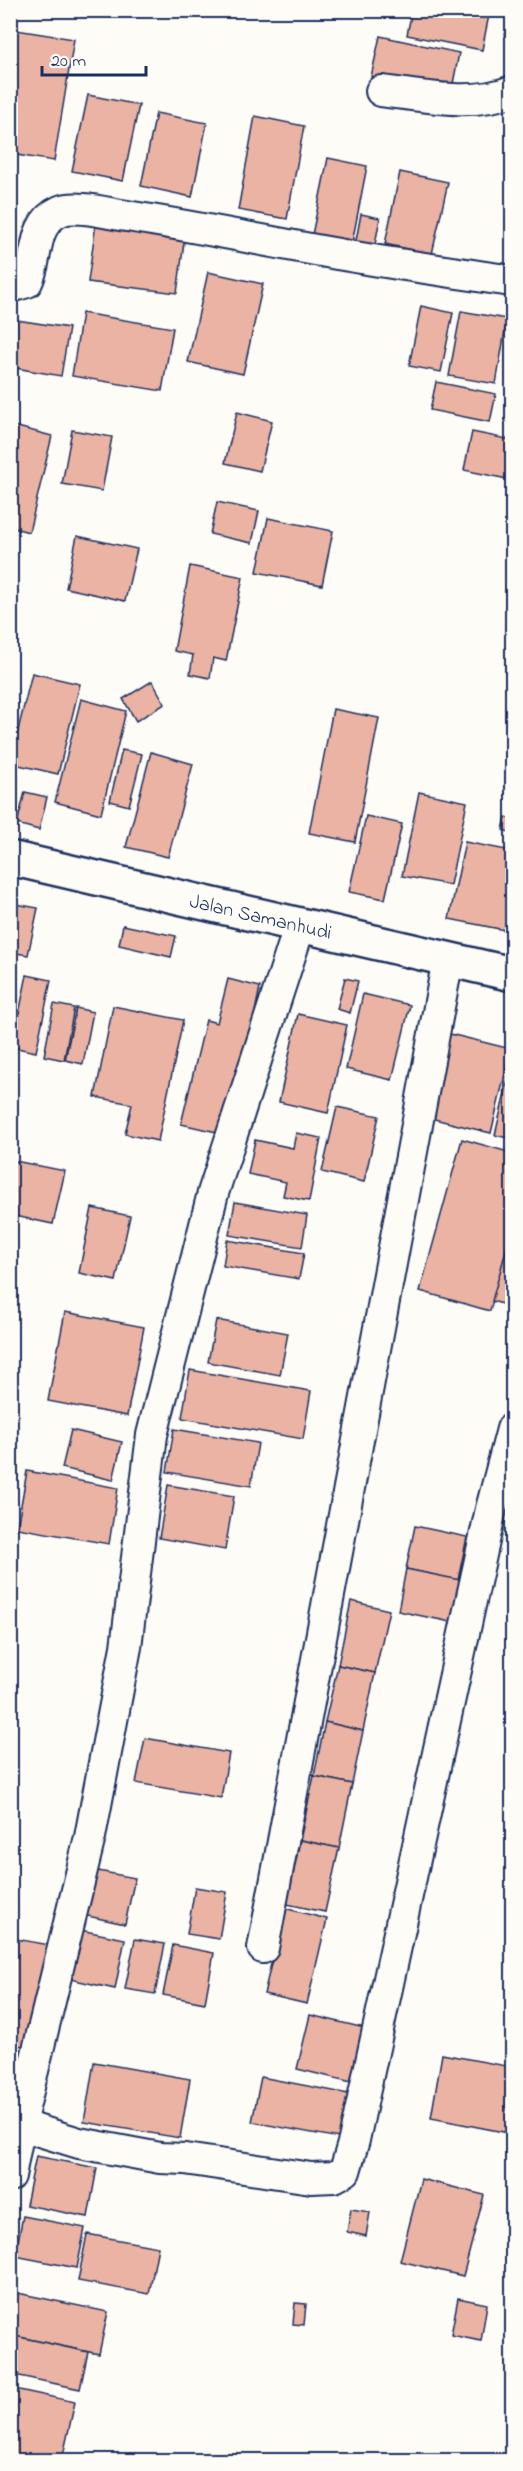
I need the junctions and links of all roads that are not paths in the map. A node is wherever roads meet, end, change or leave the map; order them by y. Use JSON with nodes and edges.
{"nodes":[{"id":1,"x":381,"y":91,"type":"dead end"},
{"id":2,"x":513,"y":91,"type":"edge"},
{"id":3,"x":513,"y":281,"type":"edge"},
{"id":4,"x":10,"y":288,"type":"edge"},
{"id":5,"x":10,"y":858,"type":"edge"},
{"id":6,"x":300,"y":925,"type":"junction"},
{"id":7,"x":447,"y":959,"type":"junction"},
{"id":8,"x":513,"y":974,"type":"edge"},
{"id":9,"x":513,"y":1429,"type":"edge"},
{"id":10,"x":263,"y":1948,"type":"dead end"},
{"id":11,"x":15,"y":2123,"type":"edge"},
{"id":12,"x":10,"y":2176,"type":"edge"}],
"edges":[{"from":1,"to":2,"type":"street"},
{"from":3,"to":4,"type":"street"},
{"from":5,"to":6,"type":"street","name":"Jalan Samanhudi"},
{"from":6,"to":7,"type":"street","name":"Jalan Samanhudi"},
{"from":6,"to":11,"type":"street"},
{"from":7,"to":8,"type":"street","name":"Jalan Samanhudi"},
{"from":7,"to":10,"type":"street"},
{"from":9,"to":11,"type":"street"},
{"from":11,"to":12,"type":"street"}]}
